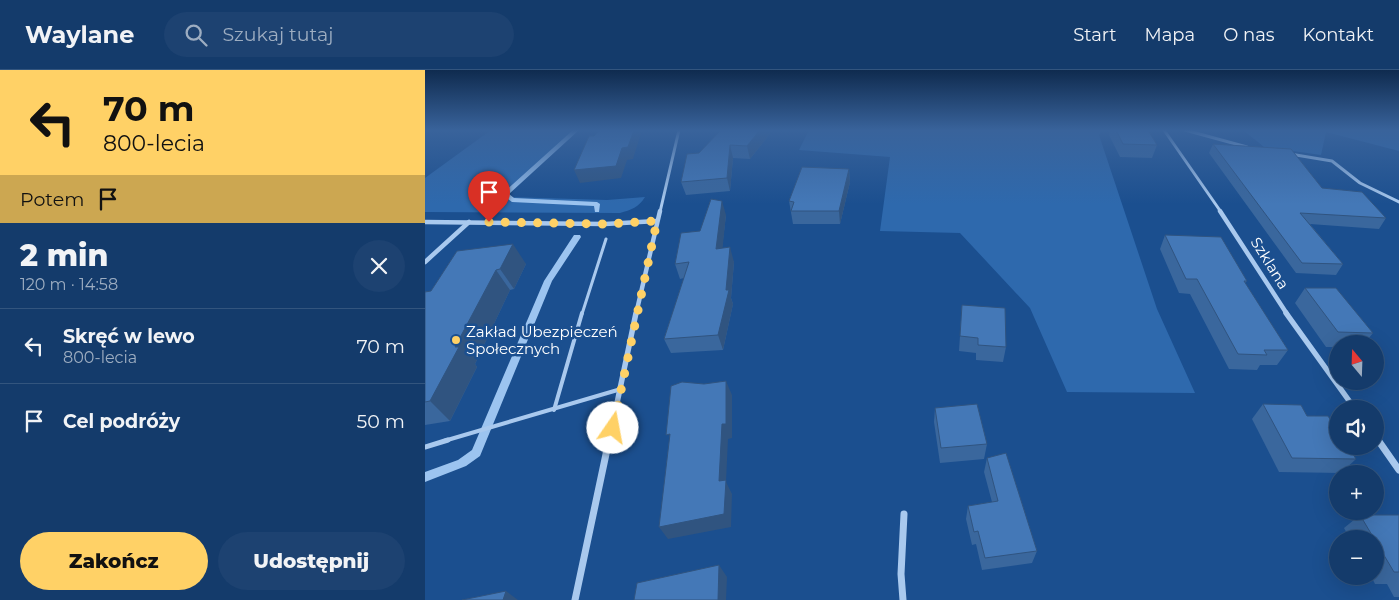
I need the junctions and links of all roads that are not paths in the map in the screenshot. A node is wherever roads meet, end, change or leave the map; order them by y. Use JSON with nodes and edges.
{"nodes":[{"id":1,"x":673,"y":155,"type":"edge"},
{"id":2,"x":1181,"y":155,"type":"edge"},
{"id":3,"x":1295,"y":155,"type":"edge"},
{"id":4,"x":1399,"y":202,"type":"edge"},
{"id":5,"x":657,"y":221,"type":"junction"},
{"id":6,"x":425,"y":222,"type":"edge"},
{"id":7,"x":469,"y":222,"type":"junction"},
{"id":8,"x":607,"y":239,"type":"dead end"},
{"id":9,"x":425,"y":262,"type":"edge"},
{"id":10,"x":621,"y":389,"type":"junction"},
{"id":11,"x":1349,"y":400,"type":"edge"},
{"id":12,"x":555,"y":410,"type":"junction"},
{"id":13,"x":425,"y":447,"type":"edge"},
{"id":14,"x":1384,"y":449,"type":"edge"},
{"id":15,"x":1399,"y":470,"type":"edge"},
{"id":16,"x":904,"y":514,"type":"dead end"},
{"id":17,"x":575,"y":600,"type":"edge"},
{"id":18,"x":903,"y":600,"type":"edge"}],
"edges":[{"from":1,"to":5,"type":"street"},
{"from":2,"to":11,"type":"street","name":"Szklana"},
{"from":3,"to":4,"type":"street"},
{"from":5,"to":7,"type":"street"},
{"from":5,"to":10,"type":"street"},
{"from":6,"to":7,"type":"street"},
{"from":7,"to":9,"type":"street"},
{"from":8,"to":12,"type":"lane"},
{"from":10,"to":12,"type":"lane"},
{"from":10,"to":17,"type":"street"},
{"from":12,"to":13,"type":"lane"},
{"from":14,"to":15,"type":"street"},
{"from":16,"to":18,"type":"street"}]}
